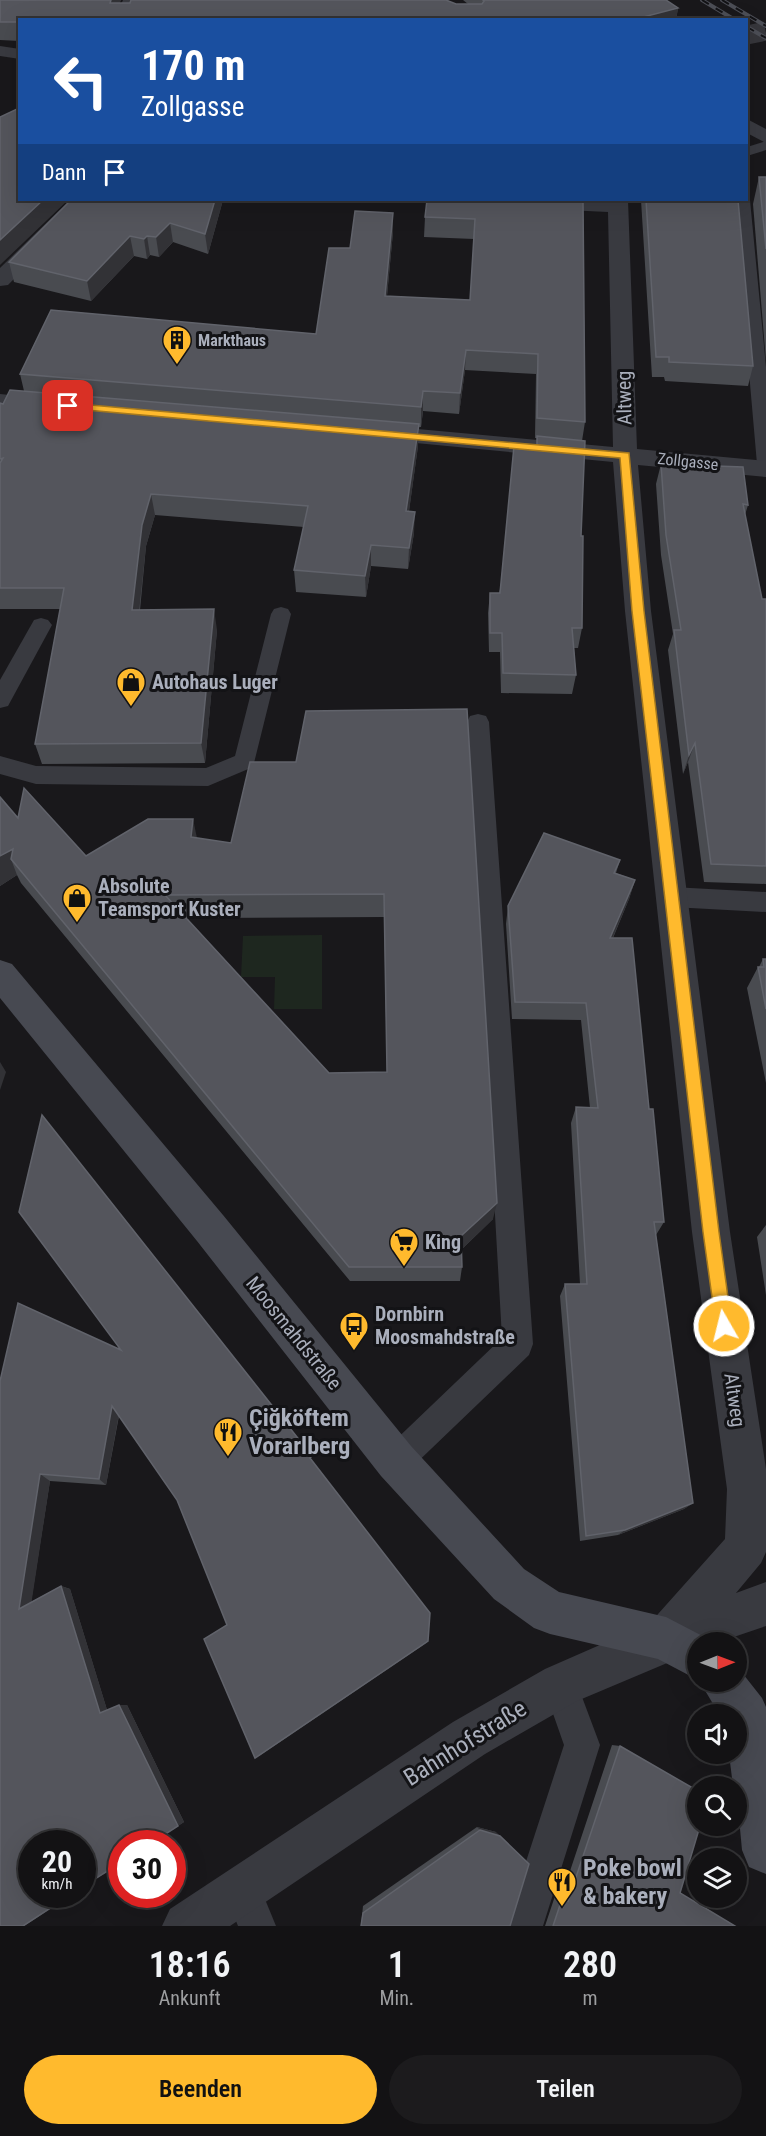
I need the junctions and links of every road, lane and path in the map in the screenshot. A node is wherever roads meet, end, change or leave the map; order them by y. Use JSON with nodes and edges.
{"nodes":[{"id":1,"x":130,"y":0,"type":"edge"},
{"id":2,"x":123,"y":18,"type":"edge"},
{"id":3,"x":0,"y":51,"type":"edge"},
{"id":4,"x":18,"y":54,"type":"edge"},
{"id":5,"x":748,"y":126,"type":"edge"},
{"id":6,"x":766,"y":137,"type":"edge"},
{"id":7,"x":766,"y":145,"type":"edge"},
{"id":8,"x":748,"y":152,"type":"edge"},
{"id":9,"x":80,"y":201,"type":"edge"},
{"id":10,"x":526,"y":201,"type":"edge"},
{"id":11,"x":742,"y":201,"type":"edge"},
{"id":12,"x":618,"y":203,"type":"edge"},
{"id":13,"x":0,"y":280,"type":"edge"},
{"id":14,"x":0,"y":401,"type":"edge"},
{"id":15,"x":71,"y":406,"type":"edge"},
{"id":16,"x":357,"y":431,"type":"edge"},
{"id":17,"x":625,"y":455,"type":"junction"},
{"id":18,"x":766,"y":464,"type":"edge"},
{"id":19,"x":766,"y":469,"type":"edge"},
{"id":20,"x":281,"y":614,"type":"dead end"},
{"id":21,"x":41,"y":625,"type":"dead end"},
{"id":22,"x":0,"y":700,"type":"edge"},
{"id":23,"x":478,"y":722,"type":"dead end"},
{"id":24,"x":0,"y":765,"type":"edge"},
{"id":25,"x":672,"y":897,"type":"junction"},
{"id":26,"x":766,"y":902,"type":"edge"},
{"id":27,"x":0,"y":974,"type":"edge"},
{"id":28,"x":396,"y":1461,"type":"junction"},
{"id":29,"x":766,"y":1604,"type":"edge"},
{"id":30,"x":682,"y":1649,"type":"edge"},
{"id":31,"x":561,"y":1685,"type":"junction"},
{"id":32,"x":730,"y":1692,"type":"edge"},
{"id":33,"x":766,"y":1850,"type":"edge"},
{"id":34,"x":250,"y":1907,"type":"edge"},
{"id":35,"x":187,"y":1926,"type":"edge"},
{"id":36,"x":524,"y":1926,"type":"edge"}],
"edges":[{"from":1,"to":2,"type":"street"},
{"from":3,"to":4,"type":"street"},
{"from":5,"to":6,"type":"street"},
{"from":7,"to":8,"type":"lane"},
{"from":9,"to":13,"type":"street"},
{"from":10,"to":12,"type":"street"},
{"from":11,"to":18,"type":"lane"},
{"from":12,"to":17,"type":"street","name":"Altweg"},
{"from":14,"to":15,"type":"street"},
{"from":16,"to":17,"type":"street","name":"Zollgasse"},
{"from":17,"to":19,"type":"street","name":"Zollgasse"},
{"from":17,"to":25,"type":"street","name":"Altweg"},
{"from":20,"to":24,"type":"lane"},
{"from":21,"to":22,"type":"lane"},
{"from":23,"to":28,"type":"lane"},
{"from":25,"to":26,"type":"lane"},
{"from":25,"to":30,"type":"street","name":"Altweg"},
{"from":27,"to":28,"type":"street","name":"Moosmahdstraße"},
{"from":28,"to":30,"type":"street","name":"Moosmahdstraße"},
{"from":29,"to":30,"type":"street","name":"Bahnhofstraße"},
{"from":30,"to":31,"type":"street","name":"Bahnhofstraße"},
{"from":31,"to":34,"type":"street","name":"Bahnhofstraße"},
{"from":31,"to":36,"type":"lane"},
{"from":32,"to":33,"type":"street"},
{"from":34,"to":35,"type":"street","name":"Bahnhofstraße"}]}
